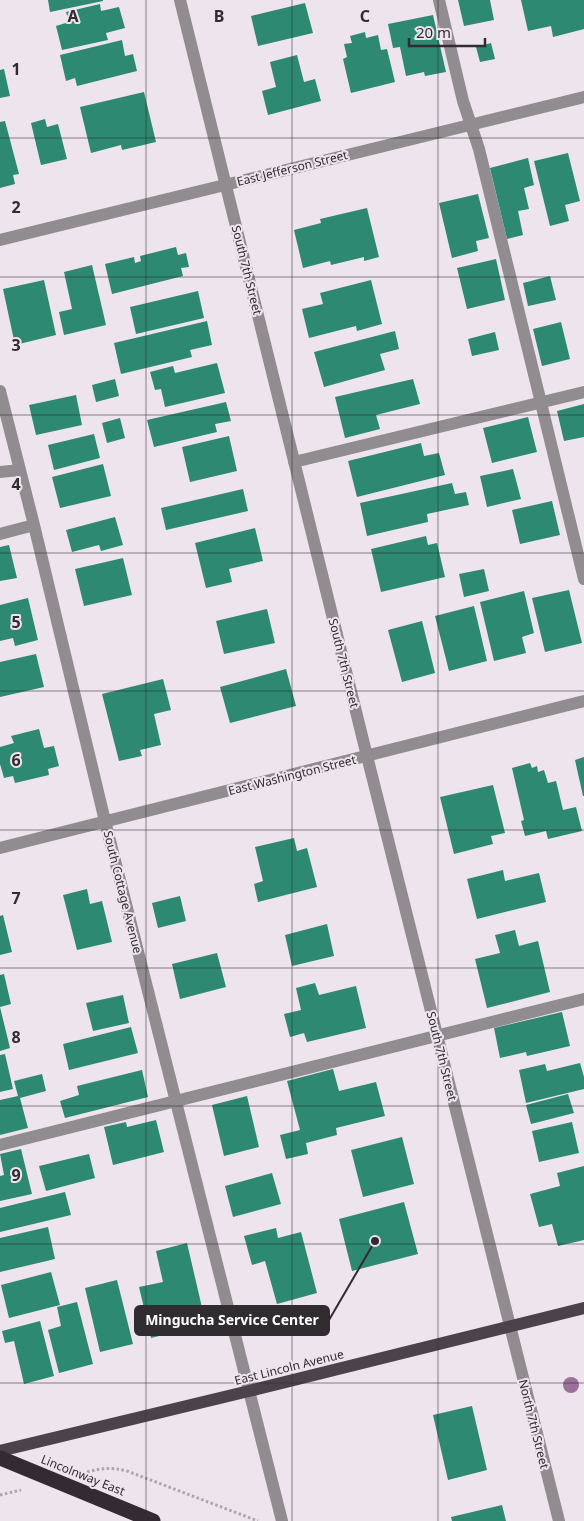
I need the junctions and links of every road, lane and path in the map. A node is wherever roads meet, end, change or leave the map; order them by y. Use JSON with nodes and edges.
{"nodes":[{"id":1,"x":180,"y":0,"type":"edge"},
{"id":2,"x":438,"y":0,"type":"edge"},
{"id":3,"x":584,"y":97,"type":"edge"},
{"id":4,"x":471,"y":125,"type":"junction"},
{"id":5,"x":226,"y":184,"type":"junction"},
{"id":6,"x":0,"y":240,"type":"edge"},
{"id":7,"x":0,"y":391,"type":"edge"},
{"id":8,"x":584,"y":392,"type":"edge"},
{"id":9,"x":541,"y":402,"type":"junction"},
{"id":10,"x":2,"y":405,"type":"edge"},
{"id":11,"x":294,"y":462,"type":"junction"},
{"id":12,"x":20,"y":470,"type":"junction"},
{"id":13,"x":0,"y":472,"type":"edge"},
{"id":14,"x":34,"y":525,"type":"junction"},
{"id":15,"x":0,"y":534,"type":"edge"},
{"id":16,"x":584,"y":579,"type":"edge"},
{"id":17,"x":584,"y":701,"type":"edge"},
{"id":18,"x":367,"y":756,"type":"junction"},
{"id":19,"x":105,"y":821,"type":"junction"},
{"id":20,"x":0,"y":848,"type":"edge"},
{"id":21,"x":584,"y":999,"type":"edge"},
{"id":22,"x":437,"y":1036,"type":"junction"},
{"id":23,"x":177,"y":1101,"type":"junction"},
{"id":24,"x":0,"y":1145,"type":"edge"},
{"id":25,"x":584,"y":1308,"type":"edge"},
{"id":26,"x":509,"y":1326,"type":"junction"},
{"id":27,"x":248,"y":1391,"type":"junction"},
{"id":28,"x":0,"y":1451,"type":"edge"},
{"id":29,"x":0,"y":1458,"type":"edge"},
{"id":30,"x":153,"y":1521,"type":"edge"},
{"id":31,"x":282,"y":1521,"type":"edge"},
{"id":32,"x":560,"y":1521,"type":"edge"}],
"edges":[{"from":1,"to":5,"type":"street","name":"South 7th Street"},
{"from":2,"to":4,"type":"street"},
{"from":3,"to":4,"type":"street","name":"East Jefferson Street"},
{"from":4,"to":5,"type":"street","name":"East Jefferson Street"},
{"from":4,"to":9,"type":"street"},
{"from":5,"to":6,"type":"street","name":"East Jefferson Street"},
{"from":5,"to":11,"type":"street","name":"South 7th Street"},
{"from":7,"to":10,"type":"street","name":"South Cottage Avenue"},
{"from":8,"to":9,"type":"street"},
{"from":9,"to":11,"type":"street"},
{"from":9,"to":16,"type":"street"},
{"from":10,"to":12,"type":"street","name":"South Cottage Avenue"},
{"from":11,"to":18,"type":"street","name":"South 7th Street"},
{"from":12,"to":13,"type":"street"},
{"from":12,"to":14,"type":"street","name":"South Cottage Avenue"},
{"from":14,"to":15,"type":"street"},
{"from":14,"to":19,"type":"street","name":"South Cottage Avenue"},
{"from":17,"to":18,"type":"street","name":"East Washington Street"},
{"from":18,"to":19,"type":"street","name":"East Washington Street"},
{"from":18,"to":22,"type":"street","name":"South 7th Street"},
{"from":19,"to":20,"type":"street","name":"East Washington Street"},
{"from":19,"to":23,"type":"street","name":"South Cottage Avenue"},
{"from":21,"to":22,"type":"street"},
{"from":22,"to":23,"type":"street"},
{"from":22,"to":26,"type":"street","name":"South 7th Street"},
{"from":23,"to":24,"type":"street"},
{"from":23,"to":27,"type":"street","name":"South Cottage Avenue"},
{"from":25,"to":26,"type":"main road","name":"East Lincoln Avenue"},
{"from":26,"to":27,"type":"main road","name":"East Lincoln Avenue"},
{"from":26,"to":32,"type":"street","name":"North 7th Street"},
{"from":27,"to":28,"type":"main road","name":"East Lincoln Avenue"},
{"from":27,"to":31,"type":"street","name":"South Cottage Avenue"},
{"from":29,"to":30,"type":"highway","name":"Lincolnway East"}]}
